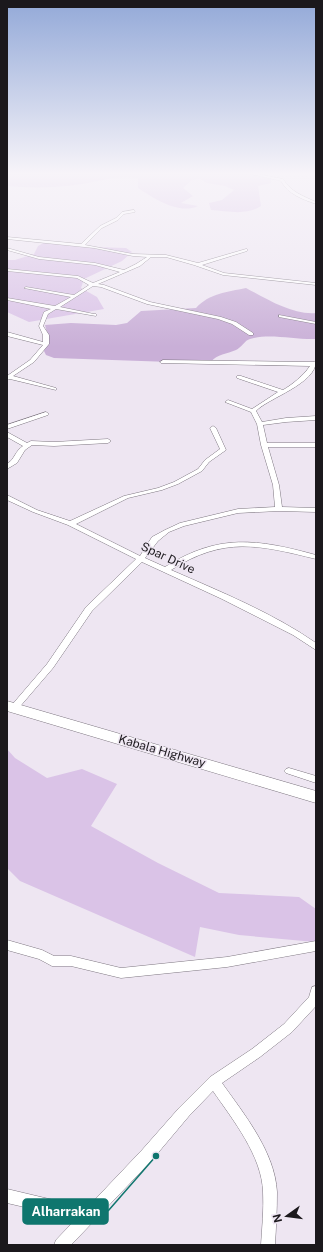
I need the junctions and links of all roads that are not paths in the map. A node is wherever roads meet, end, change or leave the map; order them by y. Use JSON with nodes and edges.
{"nodes":[{"id":1,"x":98,"y":230,"type":"edge"},
{"id":2,"x":7,"y":238,"type":"edge"},
{"id":3,"x":82,"y":246,"type":"junction"},
{"id":4,"x":7,"y":249,"type":"edge"},
{"id":5,"x":246,"y":250,"type":"dead end"},
{"id":6,"x":145,"y":258,"type":"junction"},
{"id":7,"x":197,"y":265,"type":"junction"},
{"id":8,"x":7,"y":270,"type":"edge"},
{"id":9,"x":123,"y":271,"type":"junction"},
{"id":10,"x":316,"y":284,"type":"edge"},
{"id":11,"x":92,"y":285,"type":"junction"},
{"id":12,"x":26,"y":288,"type":"dead end"},
{"id":13,"x":74,"y":296,"type":"junction"},
{"id":14,"x":7,"y":299,"type":"edge"},
{"id":15,"x":52,"y":308,"type":"junction"},
{"id":16,"x":94,"y":315,"type":"dead end"},
{"id":17,"x":281,"y":316,"type":"dead end"},
{"id":18,"x":316,"y":323,"type":"edge"},
{"id":19,"x":7,"y":334,"type":"edge"},
{"id":20,"x":251,"y":334,"type":"dead end"},
{"id":21,"x":46,"y":344,"type":"junction"},
{"id":22,"x":163,"y":362,"type":"dead end"},
{"id":23,"x":315,"y":364,"type":"edge"},
{"id":24,"x":239,"y":376,"type":"dead end"},
{"id":25,"x":8,"y":378,"type":"edge"},
{"id":26,"x":54,"y":390,"type":"dead end"},
{"id":27,"x":282,"y":392,"type":"junction"},
{"id":28,"x":228,"y":402,"type":"dead end"},
{"id":29,"x":253,"y":411,"type":"junction"},
{"id":30,"x":46,"y":414,"type":"dead end"},
{"id":31,"x":316,"y":418,"type":"edge"},
{"id":32,"x":260,"y":424,"type":"junction"},
{"id":33,"x":7,"y":427,"type":"edge"},
{"id":34,"x":212,"y":428,"type":"dead end"},
{"id":35,"x":7,"y":434,"type":"edge"},
{"id":36,"x":108,"y":440,"type":"dead end"},
{"id":37,"x":26,"y":445,"type":"junction"},
{"id":38,"x":264,"y":445,"type":"junction"},
{"id":39,"x":316,"y":445,"type":"edge"},
{"id":40,"x":7,"y":467,"type":"edge"},
{"id":41,"x":7,"y":496,"type":"edge"},
{"id":42,"x":280,"y":509,"type":"junction"},
{"id":43,"x":316,"y":510,"type":"edge"},
{"id":44,"x":70,"y":524,"type":"junction"},
{"id":45,"x":316,"y":557,"type":"edge"},
{"id":46,"x":140,"y":559,"type":"junction"},
{"id":47,"x":165,"y":570,"type":"junction"},
{"id":48,"x":316,"y":647,"type":"edge"},
{"id":49,"x":10,"y":707,"type":"edge"},
{"id":50,"x":289,"y":771,"type":"dead end"},
{"id":51,"x":316,"y":780,"type":"edge"},
{"id":52,"x":316,"y":796,"type":"edge"},
{"id":53,"x":7,"y":945,"type":"edge"},
{"id":54,"x":316,"y":946,"type":"edge"},
{"id":55,"x":316,"y":991,"type":"edge"},
{"id":56,"x":214,"y":1081,"type":"junction"},
{"id":57,"x":7,"y":1196,"type":"edge"},
{"id":58,"x":88,"y":1215,"type":"junction"},
{"id":59,"x":61,"y":1245,"type":"edge"},
{"id":60,"x":268,"y":1245,"type":"edge"}],
"edges":[{"from":1,"to":3,"type":"street"},
{"from":2,"to":3,"type":"street"},
{"from":3,"to":6,"type":"street"},
{"from":4,"to":9,"type":"street"},
{"from":5,"to":7,"type":"street"},
{"from":6,"to":7,"type":"street"},
{"from":6,"to":9,"type":"street"},
{"from":7,"to":10,"type":"street"},
{"from":8,"to":11,"type":"street"},
{"from":9,"to":11,"type":"street"},
{"from":11,"to":13,"type":"street"},
{"from":11,"to":20,"type":"street"},
{"from":12,"to":13,"type":"street"},
{"from":13,"to":15,"type":"street"},
{"from":14,"to":15,"type":"street"},
{"from":15,"to":16,"type":"street"},
{"from":15,"to":21,"type":"street"},
{"from":17,"to":18,"type":"street"},
{"from":19,"to":21,"type":"street"},
{"from":21,"to":25,"type":"street"},
{"from":22,"to":23,"type":"street"},
{"from":23,"to":27,"type":"street"},
{"from":24,"to":27,"type":"street"},
{"from":25,"to":26,"type":"street"},
{"from":27,"to":29,"type":"street"},
{"from":28,"to":29,"type":"street"},
{"from":29,"to":32,"type":"street"},
{"from":30,"to":33,"type":"street"},
{"from":31,"to":32,"type":"street"},
{"from":32,"to":38,"type":"street"},
{"from":34,"to":44,"type":"street"},
{"from":35,"to":37,"type":"street"},
{"from":36,"to":37,"type":"street"},
{"from":37,"to":40,"type":"street"},
{"from":38,"to":39,"type":"street"},
{"from":38,"to":42,"type":"street"},
{"from":41,"to":44,"type":"street","name":"Spar Drive"},
{"from":42,"to":43,"type":"street"},
{"from":42,"to":46,"type":"street"},
{"from":44,"to":46,"type":"street","name":"Spar Drive"},
{"from":45,"to":47,"type":"street"},
{"from":46,"to":47,"type":"street","name":"Spar Drive"},
{"from":46,"to":49,"type":"street"},
{"from":47,"to":48,"type":"street","name":"Spar Drive"},
{"from":49,"to":52,"type":"main road","name":"Kabala Highway"},
{"from":50,"to":51,"type":"street"},
{"from":53,"to":54,"type":"street"},
{"from":55,"to":56,"type":"street"},
{"from":56,"to":58,"type":"street"},
{"from":56,"to":60,"type":"street"},
{"from":57,"to":58,"type":"street"},
{"from":58,"to":59,"type":"street"}]}
